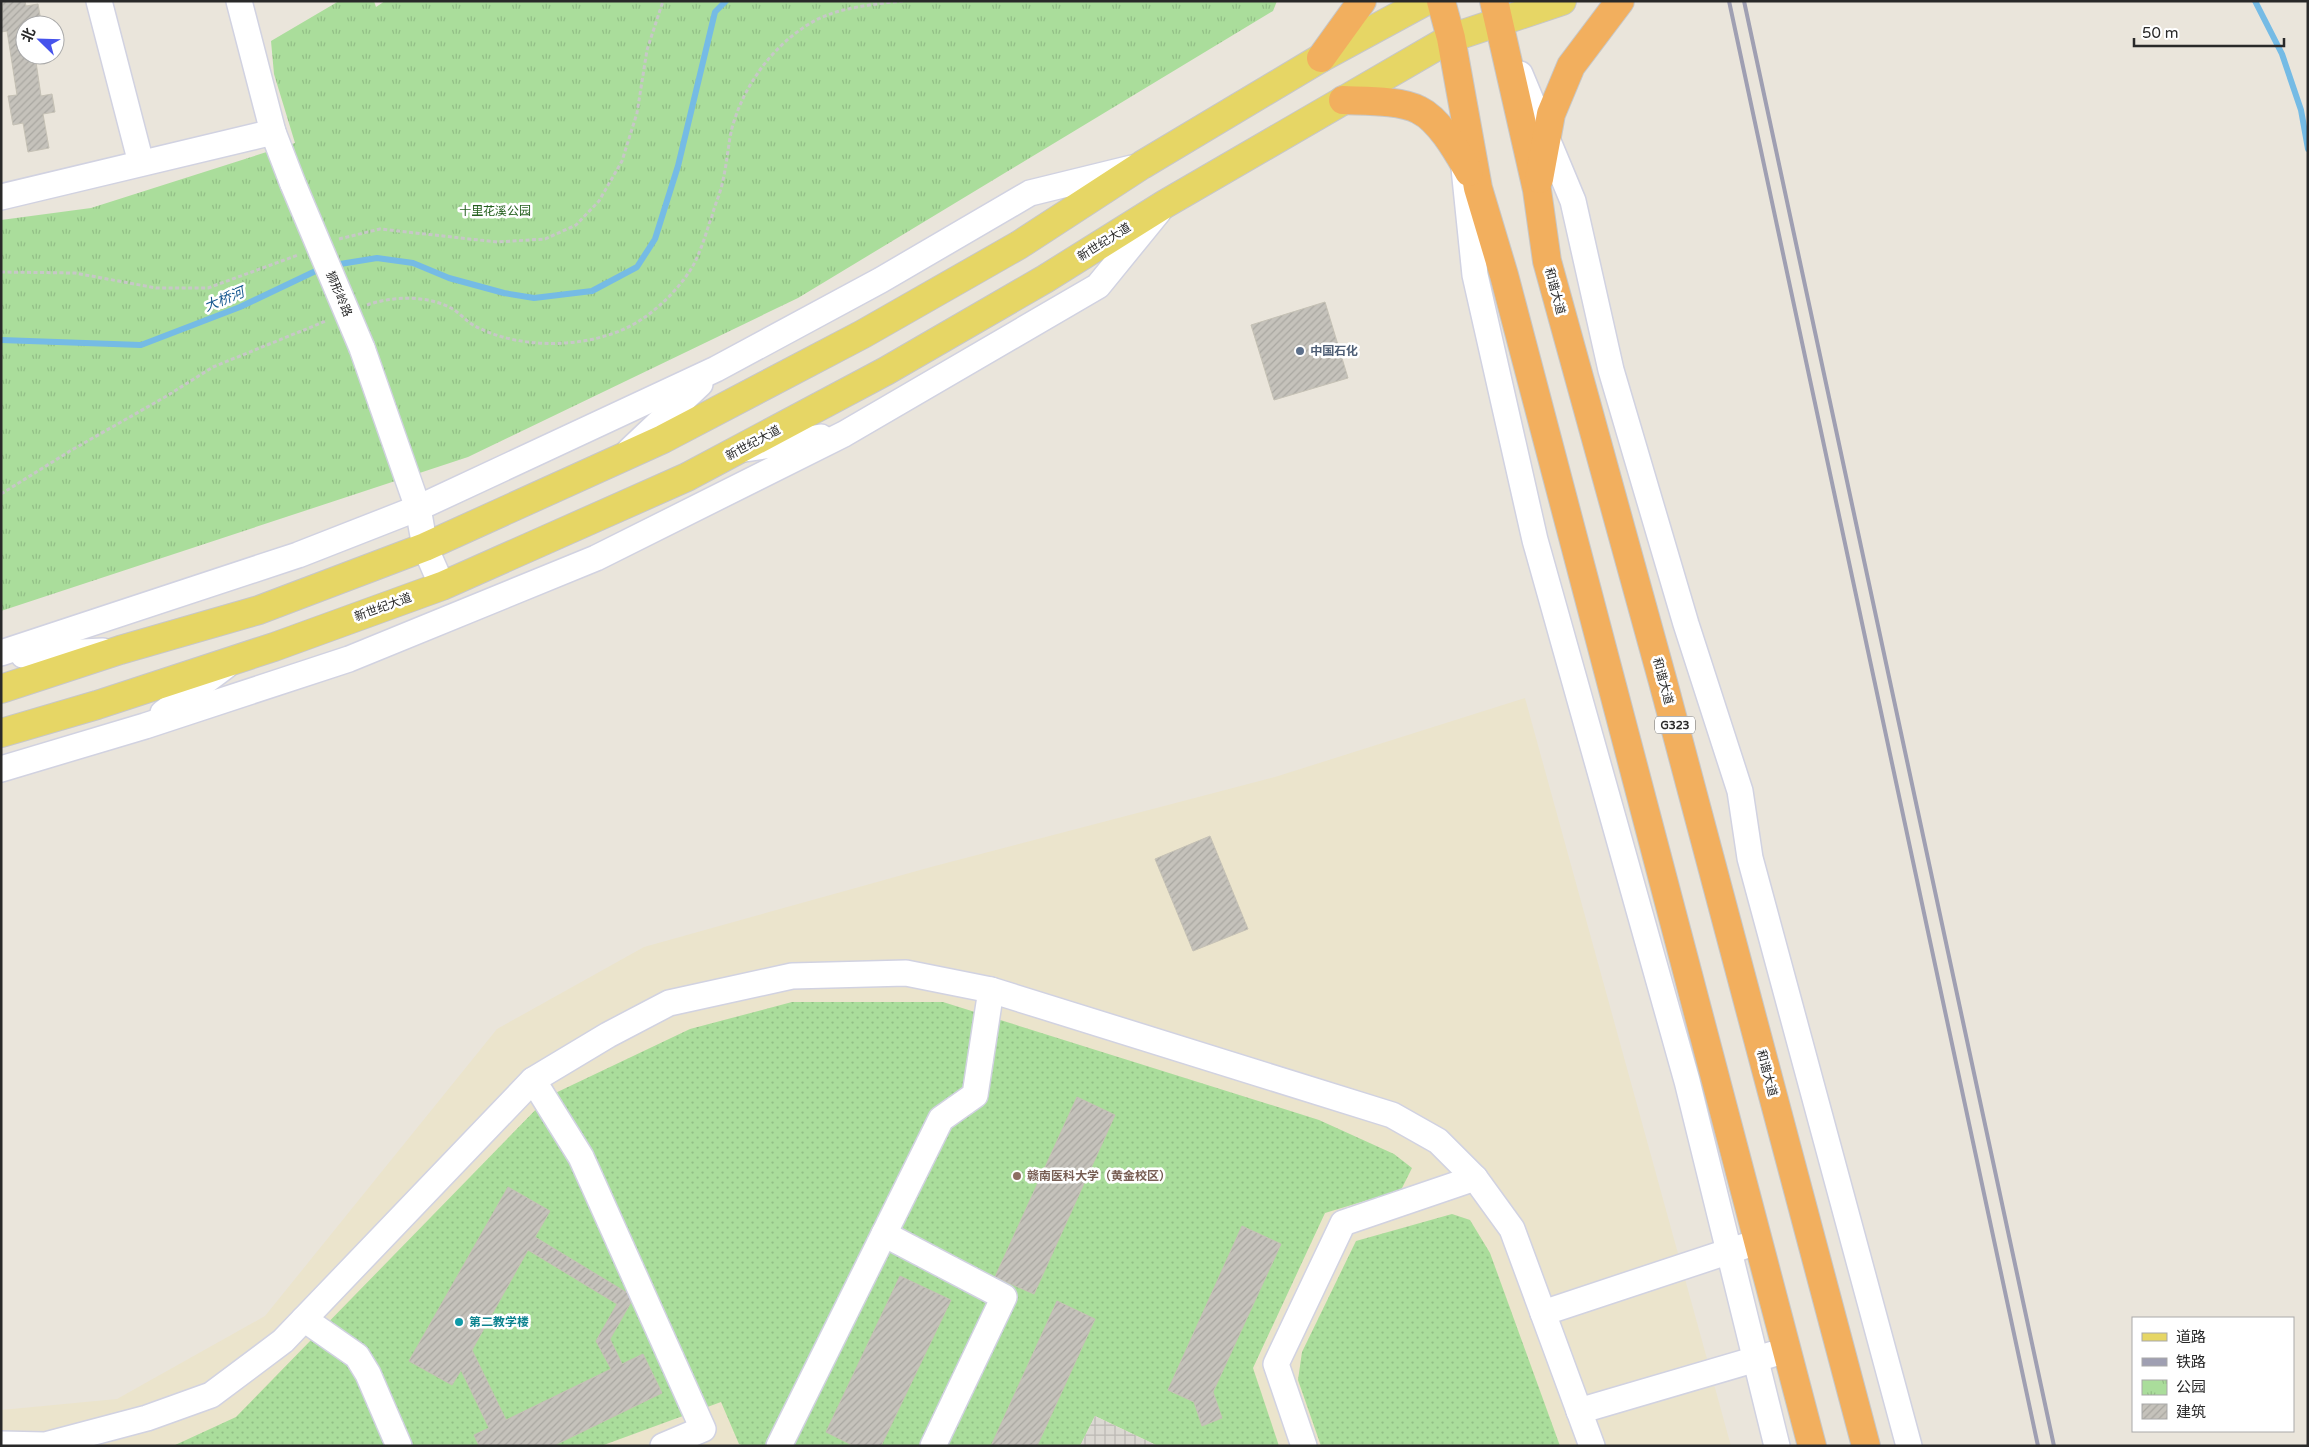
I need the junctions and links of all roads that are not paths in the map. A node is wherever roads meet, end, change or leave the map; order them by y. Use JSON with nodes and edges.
{"nodes":[{"id":1,"x":99,"y":1,"type":"edge"},
{"id":2,"x":239,"y":1,"type":"edge"},
{"id":3,"x":1362,"y":1,"type":"edge"},
{"id":4,"x":1426,"y":1,"type":"edge"},
{"id":5,"x":1441,"y":1,"type":"edge"},
{"id":6,"x":1562,"y":1,"type":"edge"},
{"id":7,"x":1620,"y":1,"type":"edge"},
{"id":8,"x":1497,"y":12,"type":"edge"},
{"id":9,"x":1451,"y":38,"type":"junction"},
{"id":10,"x":1321,"y":58,"type":"junction"},
{"id":11,"x":1343,"y":100,"type":"junction"},
{"id":12,"x":273,"y":132,"type":"junction"},
{"id":13,"x":1546,"y":141,"type":"junction"},
{"id":14,"x":141,"y":163,"type":"junction"},
{"id":15,"x":1464,"y":163,"type":"junction"},
{"id":16,"x":1142,"y":165,"type":"junction"},
{"id":17,"x":1478,"y":188,"type":"junction"},
{"id":18,"x":1536,"y":190,"type":"junction"},
{"id":19,"x":1,"y":197,"type":"edge"},
{"id":20,"x":1165,"y":204,"type":"junction"},
{"id":21,"x":716,"y":369,"type":"junction"},
{"id":22,"x":844,"y":434,"type":"junction"},
{"id":23,"x":740,"y":450,"type":"junction"},
{"id":24,"x":622,"y":458,"type":"junction"},
{"id":25,"x":418,"y":508,"type":"junction"},
{"id":26,"x":425,"y":547,"type":"junction"},
{"id":27,"x":442,"y":586,"type":"junction"},
{"id":28,"x":120,"y":650,"type":"junction"},
{"id":29,"x":1,"y":654,"type":"edge"},
{"id":30,"x":234,"y":660,"type":"junction"},
{"id":31,"x":1,"y":689,"type":"edge"},
{"id":32,"x":145,"y":726,"type":"junction"},
{"id":33,"x":1,"y":733,"type":"edge"},
{"id":34,"x":1,"y":769,"type":"edge"},
{"id":35,"x":991,"y":990,"type":"junction"},
{"id":36,"x":533,"y":1080,"type":"junction"},
{"id":37,"x":1475,"y":1178,"type":"junction"},
{"id":38,"x":884,"y":1234,"type":"junction"},
{"id":39,"x":1759,"y":1243,"type":"junction"},
{"id":40,"x":1728,"y":1251,"type":"junction"},
{"id":41,"x":1543,"y":1313,"type":"junction"},
{"id":42,"x":304,"y":1319,"type":"junction"},
{"id":43,"x":1787,"y":1350,"type":"junction"},
{"id":44,"x":1756,"y":1359,"type":"junction"},
{"id":45,"x":1579,"y":1411,"type":"junction"},
{"id":46,"x":706,"y":1437,"type":"edge"},
{"id":47,"x":1,"y":1444,"type":"edge"},
{"id":48,"x":399,"y":1446,"type":"edge"},
{"id":49,"x":663,"y":1446,"type":"edge"},
{"id":50,"x":780,"y":1446,"type":"edge"},
{"id":51,"x":933,"y":1446,"type":"edge"},
{"id":52,"x":1304,"y":1446,"type":"edge"},
{"id":53,"x":1592,"y":1446,"type":"edge"},
{"id":54,"x":1778,"y":1446,"type":"edge"},
{"id":55,"x":1812,"y":1446,"type":"edge"},
{"id":56,"x":1866,"y":1446,"type":"edge"},
{"id":57,"x":1909,"y":1446,"type":"edge"}],
"edges":[{"from":1,"to":14,"type":"street"},
{"from":2,"to":12,"type":"street","name":"狮形岭路"},
{"from":3,"to":10,"type":"highway"},
{"from":4,"to":10,"type":"main road"},
{"from":5,"to":9,"type":"highway"},
{"from":6,"to":8,"type":"main road","name":"新世纪大道"},
{"from":7,"to":13,"type":"highway"},
{"from":8,"to":9,"type":"main road","name":"新世纪大道"},
{"from":8,"to":13,"type":"street"},
{"from":8,"to":18,"type":"highway","name":"和谐大道","number":"G323"},
{"from":9,"to":11,"type":"main road","name":"新世纪大道"},
{"from":9,"to":15,"type":"street"},
{"from":9,"to":17,"type":"highway"},
{"from":10,"to":16,"type":"main road"},
{"from":11,"to":15,"type":"highway"},
{"from":11,"to":20,"type":"main road","name":"新世纪大道"},
{"from":12,"to":14,"type":"street"},
{"from":12,"to":25,"type":"street","name":"狮形岭路","bridge":true},
{"from":13,"to":18,"type":"highway"},
{"from":13,"to":57,"type":"street"},
{"from":14,"to":19,"type":"street"},
{"from":15,"to":17,"type":"highway"},
{"from":15,"to":40,"type":"street"},
{"from":16,"to":21,"type":"street"},
{"from":16,"to":24,"type":"main road"},
{"from":17,"to":39,"type":"highway"},
{"from":18,"to":56,"type":"highway","name":"和谐大道","number":"G323"},
{"from":20,"to":22,"type":"street"},
{"from":20,"to":23,"type":"main road","name":"新世纪大道"},
{"from":21,"to":24,"type":"street"},
{"from":21,"to":25,"type":"street"},
{"from":22,"to":23,"type":"street"},
{"from":22,"to":32,"type":"street"},
{"from":23,"to":27,"type":"main road","name":"新世纪大道"},
{"from":24,"to":26,"type":"main road"},
{"from":25,"to":26,"type":"street","name":"狮形岭路"},
{"from":25,"to":29,"type":"street"},
{"from":26,"to":27,"type":"street","name":"狮形岭路"},
{"from":26,"to":28,"type":"main road"},
{"from":27,"to":30,"type":"main road","name":"新世纪大道"},
{"from":28,"to":29,"type":"street"},
{"from":28,"to":31,"type":"main road"},
{"from":30,"to":32,"type":"street"},
{"from":30,"to":33,"type":"main road","name":"新世纪大道"},
{"from":32,"to":34,"type":"street"},
{"from":35,"to":36,"type":"street"},
{"from":35,"to":37,"type":"street"},
{"from":35,"to":38,"type":"street"},
{"from":36,"to":42,"type":"street"},
{"from":36,"to":46,"type":"street"},
{"from":37,"to":41,"type":"street"},
{"from":37,"to":52,"type":"street"},
{"from":38,"to":50,"type":"street"},
{"from":38,"to":51,"type":"street"},
{"from":39,"to":40,"type":"street"},
{"from":39,"to":43,"type":"highway"},
{"from":40,"to":41,"type":"street"},
{"from":40,"to":44,"type":"street"},
{"from":41,"to":45,"type":"street"},
{"from":42,"to":47,"type":"street"},
{"from":42,"to":48,"type":"street"},
{"from":43,"to":44,"type":"street"},
{"from":43,"to":55,"type":"highway"},
{"from":44,"to":45,"type":"street"},
{"from":44,"to":54,"type":"street"},
{"from":45,"to":53,"type":"street"},
{"from":46,"to":49,"type":"street"}]}
